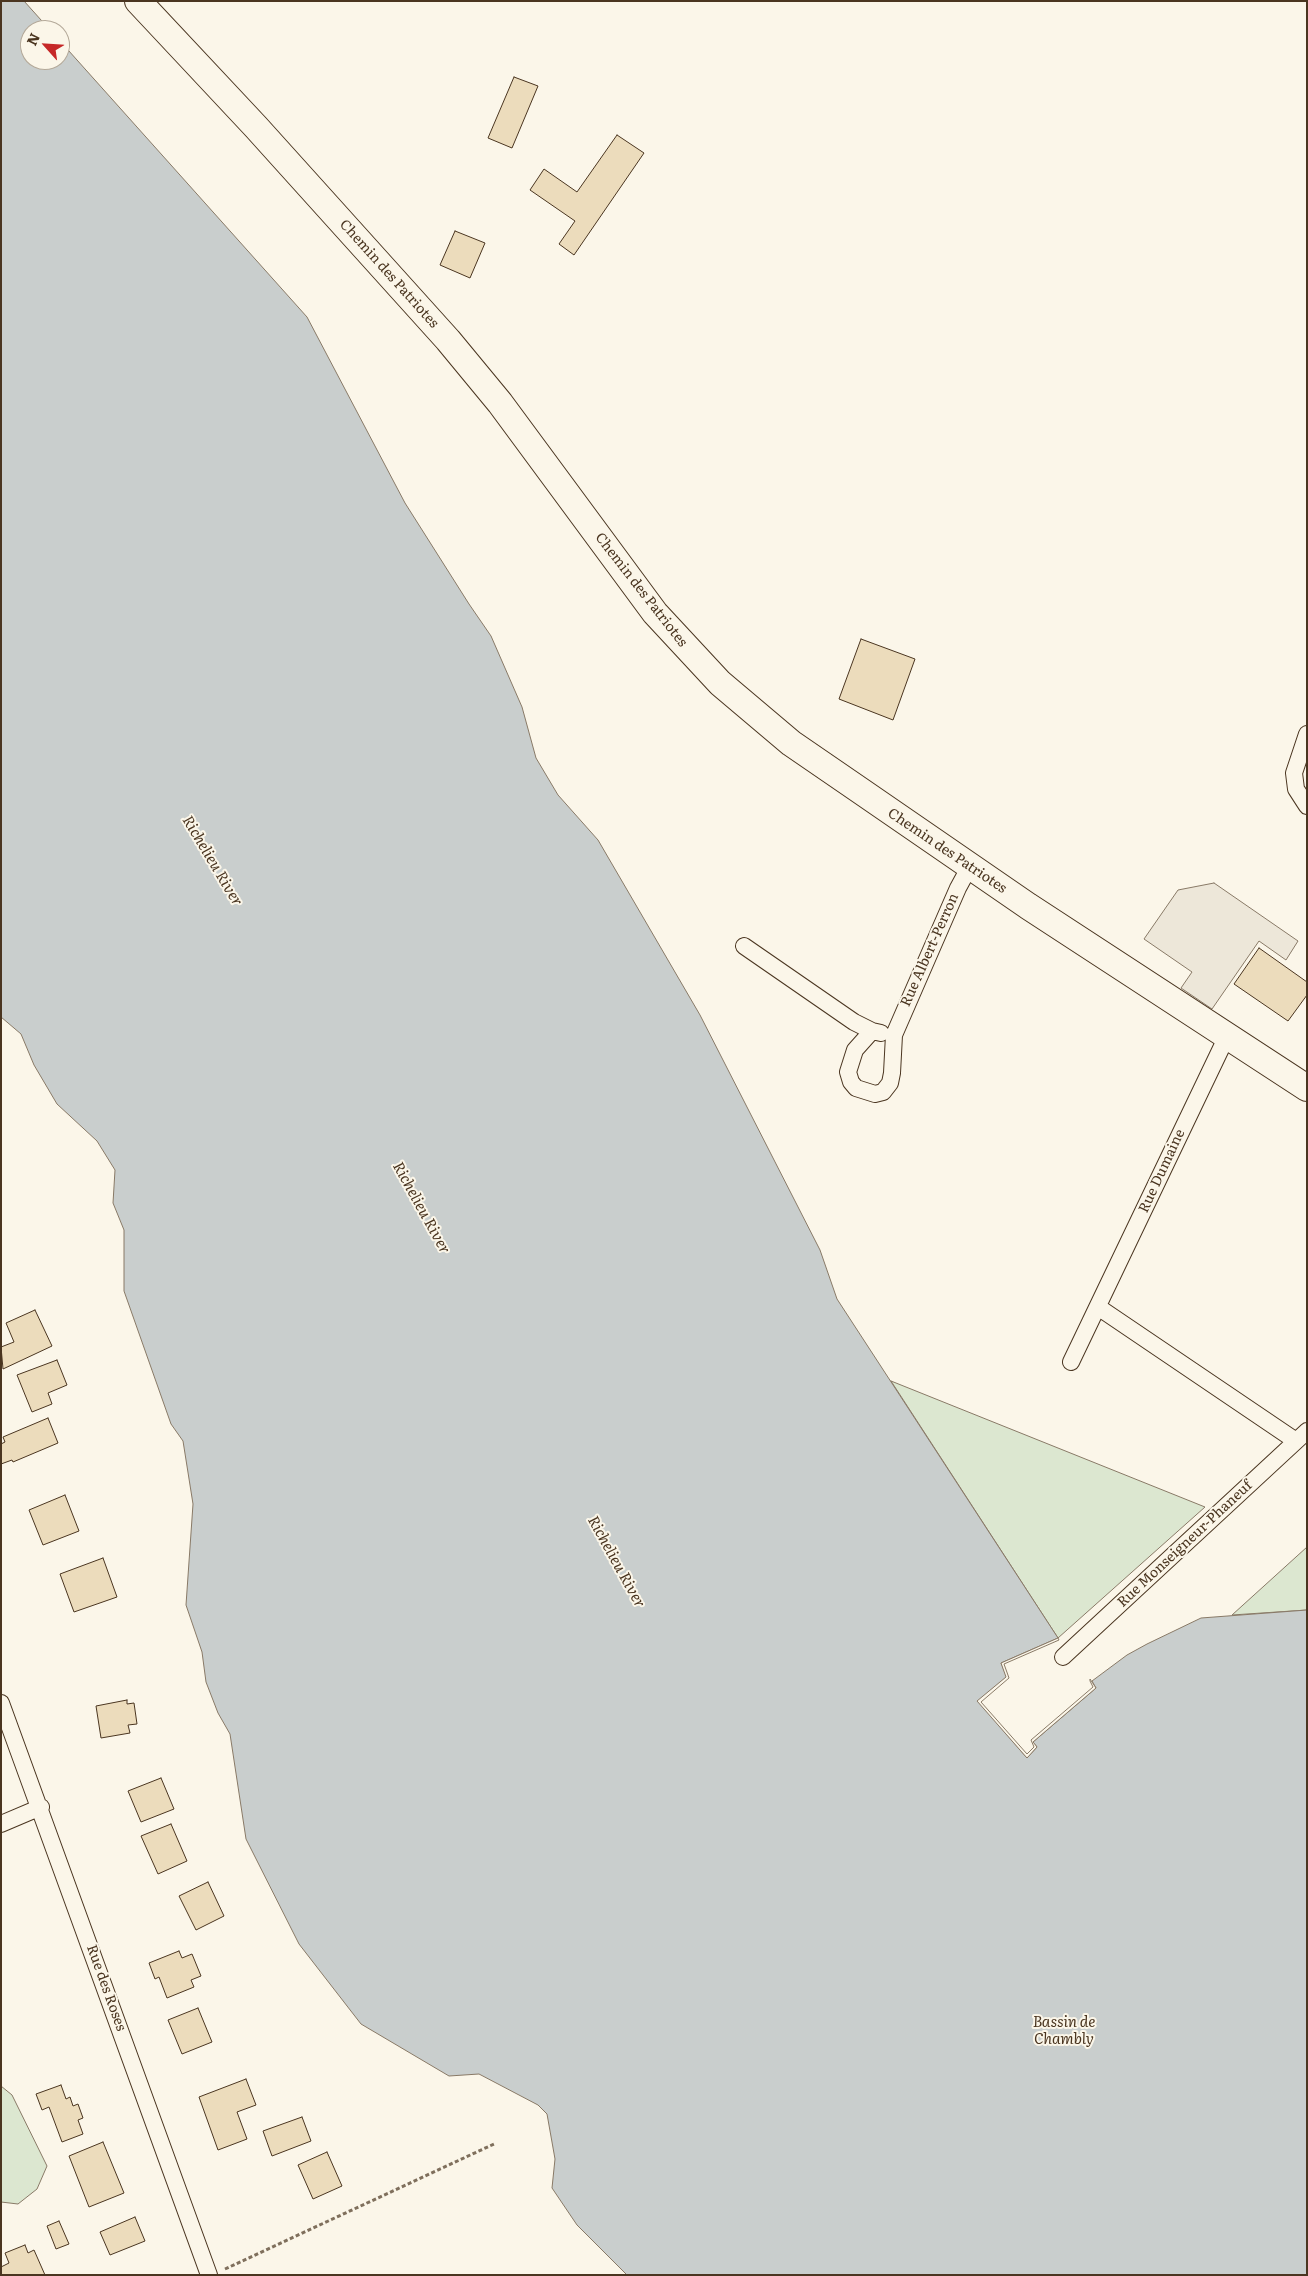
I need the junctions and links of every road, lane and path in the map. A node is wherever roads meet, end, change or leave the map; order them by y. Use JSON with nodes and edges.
{"nodes":[{"id":1,"x":138,"y":1,"type":"edge"},
{"id":2,"x":1307,"y":734,"type":"edge"},
{"id":3,"x":1307,"y":806,"type":"edge"},
{"id":4,"x":970,"y":866,"type":"junction"},
{"id":5,"x":744,"y":946,"type":"dead end"},
{"id":6,"x":872,"y":1031,"type":"junction"},
{"id":7,"x":894,"y":1035,"type":"junction"},
{"id":8,"x":1227,"y":1036,"type":"junction"},
{"id":9,"x":1307,"y":1088,"type":"edge"},
{"id":10,"x":1098,"y":1306,"type":"junction"},
{"id":11,"x":1072,"y":1362,"type":"dead end"},
{"id":12,"x":1302,"y":1436,"type":"edge"},
{"id":13,"x":1063,"y":1657,"type":"dead end"},
{"id":14,"x":1,"y":1702,"type":"edge"},
{"id":15,"x":41,"y":1807,"type":"junction"},
{"id":16,"x":1,"y":1824,"type":"edge"},
{"id":17,"x":494,"y":2144,"type":"dead end"},
{"id":18,"x":215,"y":2273,"type":"edge"}],
"edges":[{"from":1,"to":4,"type":"main road","name":"Chemin des Patriotes"},
{"from":2,"to":3,"type":"street"},
{"from":4,"to":7,"type":"street","name":"Rue Albert-Perron"},
{"from":4,"to":8,"type":"main road","name":"Chemin des Patriotes"},
{"from":5,"to":6,"type":"street"},
{"from":6,"to":7,"type":"street"},
{"from":6,"to":7,"type":"street","name":"Rue Albert-Perron"},
{"from":8,"to":9,"type":"main road","name":"Chemin des Patriotes"},
{"from":8,"to":10,"type":"street","name":"Rue Dumaine"},
{"from":10,"to":11,"type":"street","name":"Rue Dumaine"},
{"from":10,"to":12,"type":"street"},
{"from":12,"to":13,"type":"street","name":"Rue Monseigneur-Phaneuf"},
{"from":14,"to":15,"type":"street","name":"Rue des Roses"},
{"from":15,"to":16,"type":"street"},
{"from":15,"to":18,"type":"street","name":"Rue des Roses"},
{"from":17,"to":18,"type":"path"}]}
